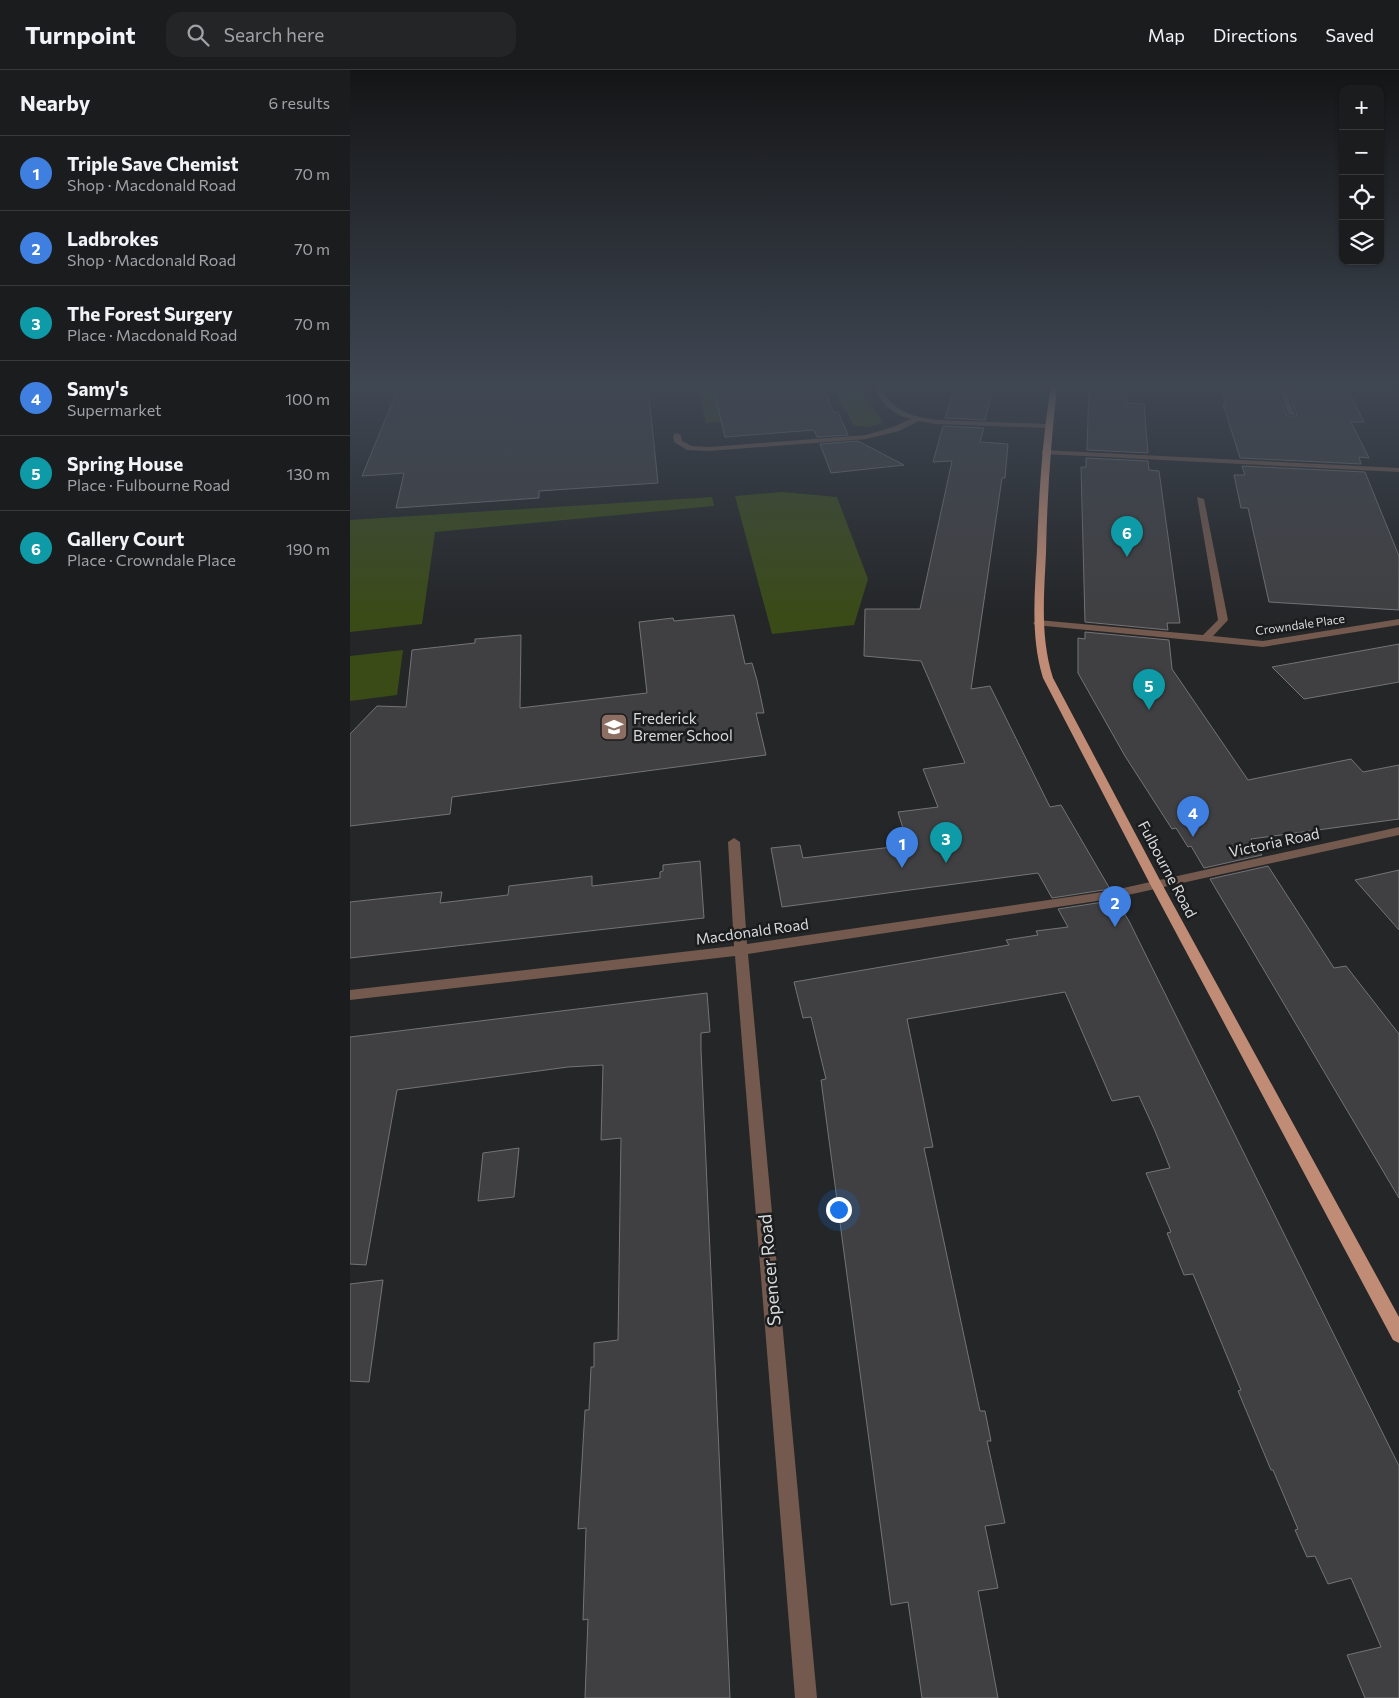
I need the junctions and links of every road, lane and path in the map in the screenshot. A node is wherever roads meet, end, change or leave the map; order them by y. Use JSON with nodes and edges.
{"nodes":[{"id":1,"x":1045,"y":462,"type":"edge"},
{"id":2,"x":1241,"y":462,"type":"edge"},
{"id":3,"x":1399,"y":470,"type":"edge"},
{"id":4,"x":1200,"y":499,"type":"dead end"},
{"id":5,"x":1399,"y":622,"type":"edge"},
{"id":6,"x":1038,"y":623,"type":"junction"},
{"id":7,"x":1205,"y":639,"type":"junction"},
{"id":8,"x":1399,"y":832,"type":"edge"},
{"id":9,"x":734,"y":842,"type":"dead end"},
{"id":10,"x":1156,"y":884,"type":"junction"},
{"id":11,"x":741,"y":950,"type":"junction"},
{"id":12,"x":350,"y":995,"type":"edge"},
{"id":13,"x":1399,"y":1334,"type":"edge"},
{"id":14,"x":806,"y":1698,"type":"edge"}],
"edges":[{"from":1,"to":6,"type":"main road","name":"Fulbourne Road"},
{"from":2,"to":3,"type":"street"},
{"from":4,"to":7,"type":"street"},
{"from":5,"to":7,"type":"street","name":"Crowndale Place"},
{"from":6,"to":7,"type":"street","name":"Crowndale Place"},
{"from":6,"to":10,"type":"main road","name":"Fulbourne Road"},
{"from":8,"to":10,"type":"street","name":"Victoria Road"},
{"from":9,"to":11,"type":"street","name":"Spencer Road"},
{"from":10,"to":11,"type":"street","name":"Macdonald Road"},
{"from":10,"to":13,"type":"main road","name":"Fulbourne Road"},
{"from":11,"to":12,"type":"street","name":"Macdonald Road"},
{"from":11,"to":14,"type":"street","name":"Spencer Road"}]}
